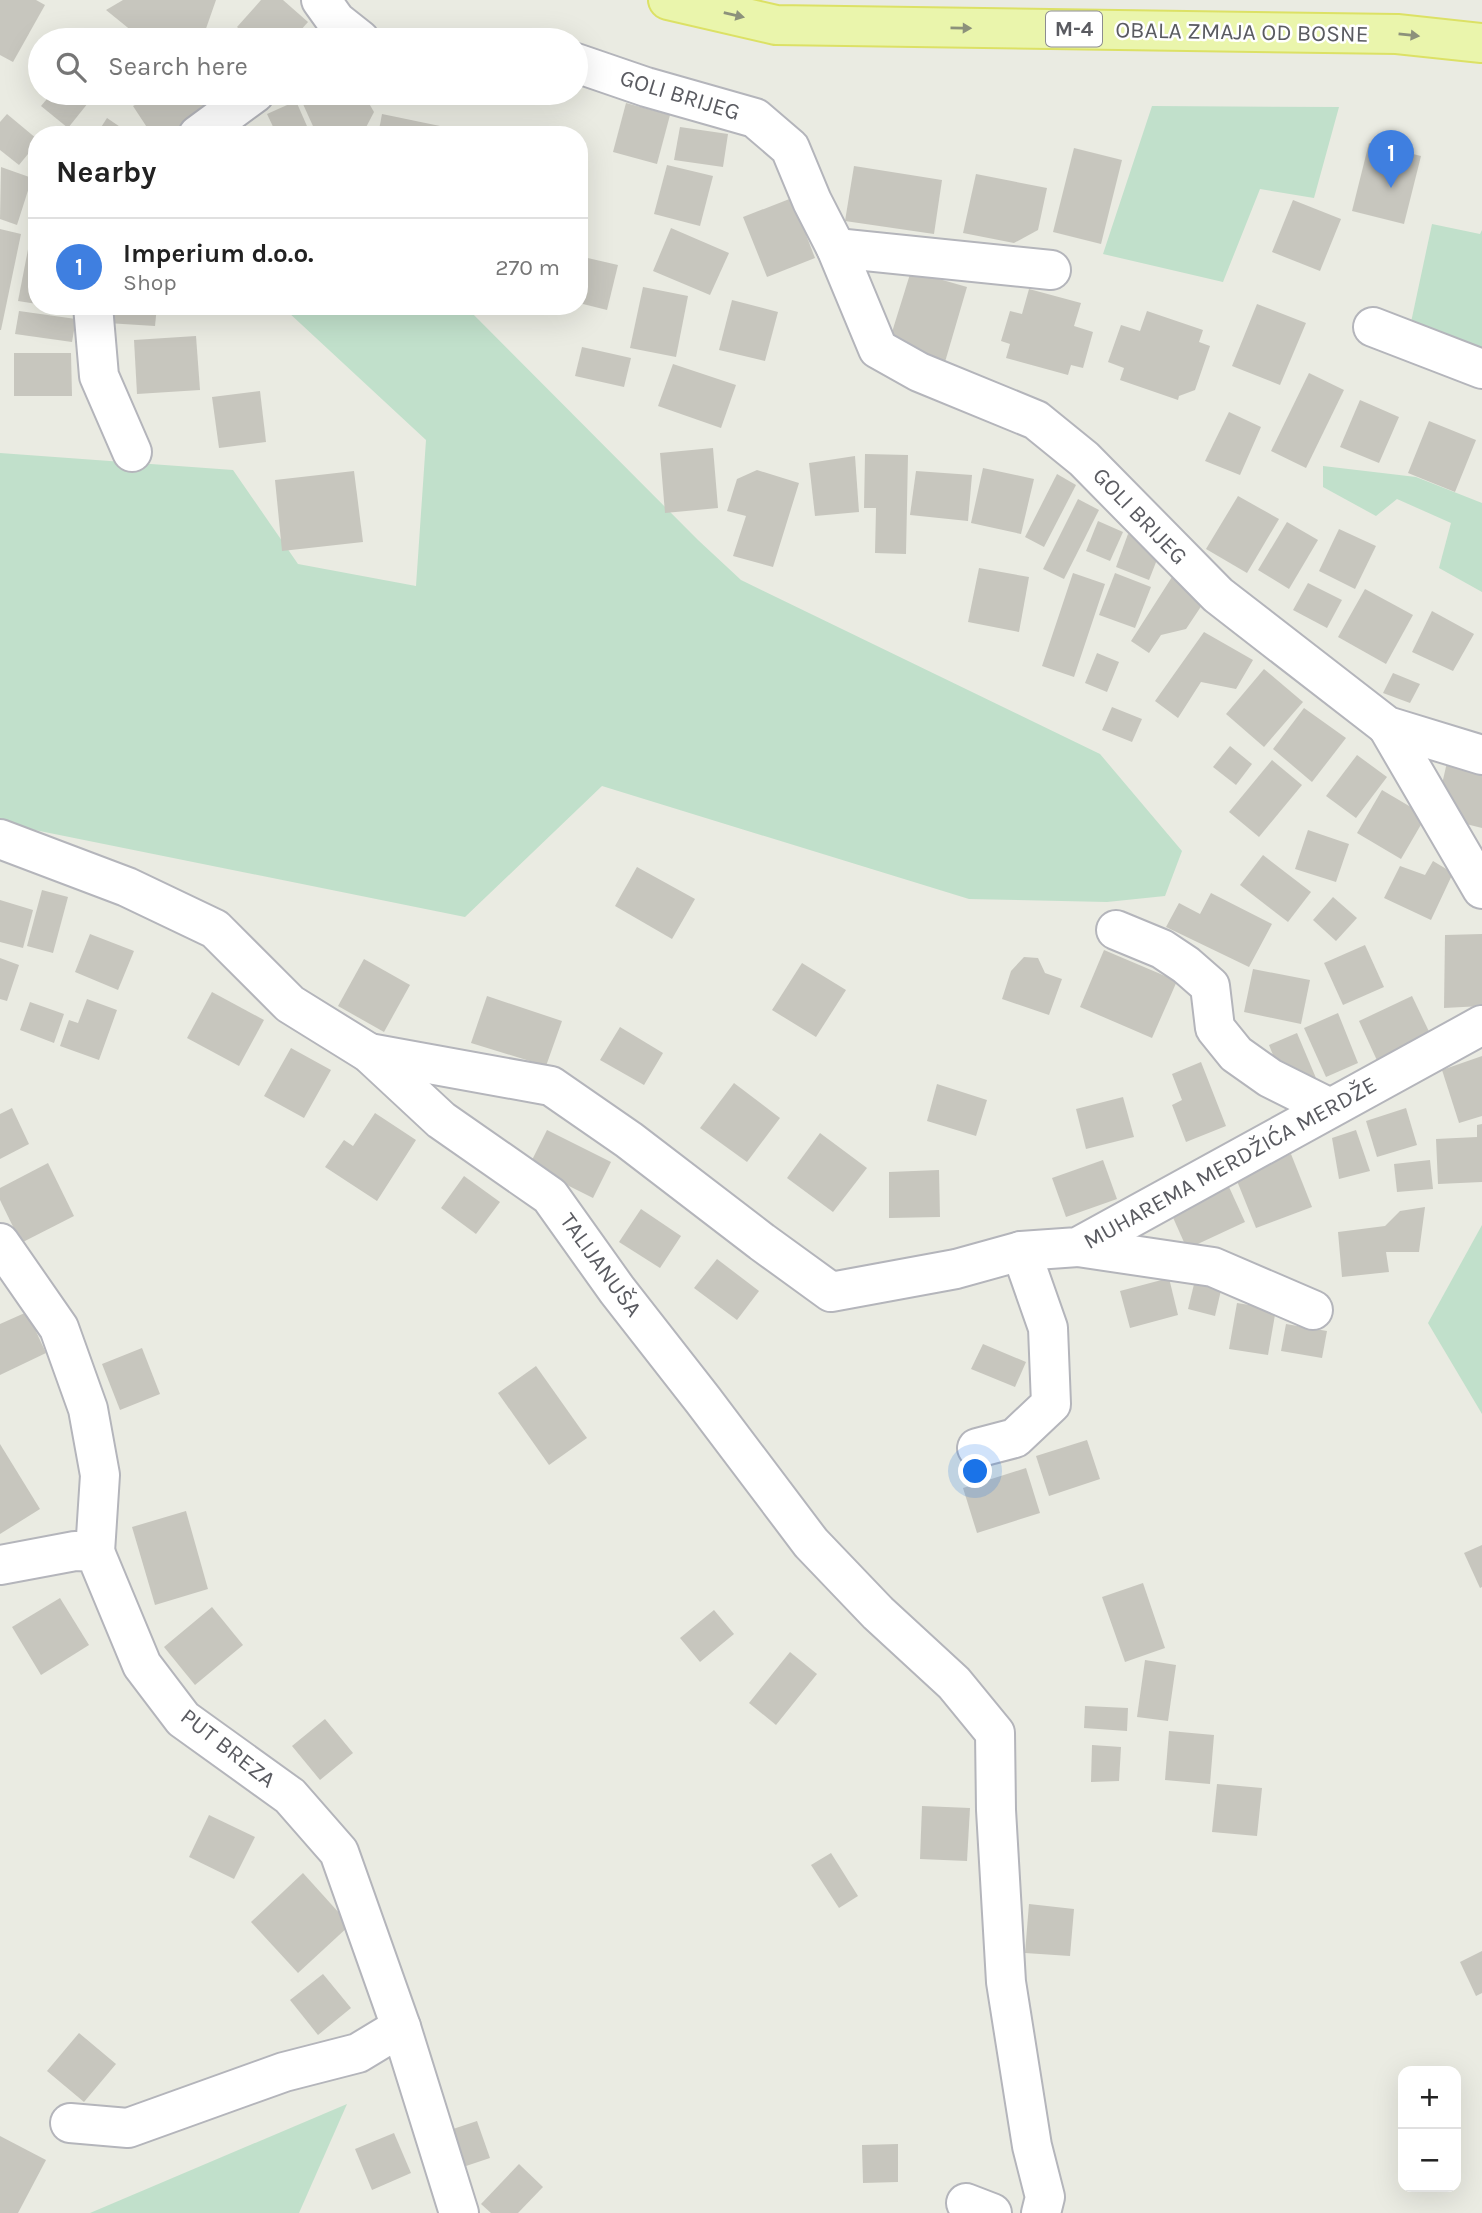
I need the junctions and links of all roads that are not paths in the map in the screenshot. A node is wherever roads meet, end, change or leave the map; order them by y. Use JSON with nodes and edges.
{"nodes":[{"id":1,"x":668,"y":0,"type":"edge"},
{"id":2,"x":1482,"y":43,"type":"edge"},
{"id":3,"x":588,"y":67,"type":"edge"},
{"id":4,"x":238,"y":105,"type":"edge"},
{"id":5,"x":210,"y":126,"type":"edge"},
{"id":6,"x":836,"y":248,"type":"junction"},
{"id":7,"x":1051,"y":270,"type":"dead end"},
{"id":8,"x":94,"y":315,"type":"edge"},
{"id":9,"x":1373,"y":327,"type":"dead end"},
{"id":10,"x":1482,"y":369,"type":"edge"},
{"id":11,"x":132,"y":452,"type":"dead end"},
{"id":12,"x":1387,"y":726,"type":"junction"},
{"id":13,"x":1482,"y":755,"type":"edge"},
{"id":14,"x":0,"y":839,"type":"edge"},
{"id":15,"x":1482,"y":889,"type":"edge"},
{"id":16,"x":1115,"y":930,"type":"dead end"},
{"id":17,"x":1482,"y":1026,"type":"edge"},
{"id":18,"x":369,"y":1053,"type":"junction"},
{"id":19,"x":1330,"y":1108,"type":"junction"},
{"id":20,"x":0,"y":1243,"type":"edge"},
{"id":21,"x":1078,"y":1247,"type":"junction"},
{"id":22,"x":1021,"y":1251,"type":"junction"},
{"id":23,"x":1313,"y":1310,"type":"dead end"},
{"id":24,"x":978,"y":1448,"type":"dead end"},
{"id":25,"x":95,"y":1552,"type":"junction"},
{"id":26,"x":0,"y":1565,"type":"edge"},
{"id":27,"x":401,"y":2027,"type":"junction"},
{"id":28,"x":69,"y":2123,"type":"dead end"},
{"id":29,"x":459,"y":2213,"type":"edge"},
{"id":30,"x":1041,"y":2213,"type":"edge"}],
"edges":[{"from":1,"to":2,"type":"main road","name":"OBALA ZMAJA OD BOSNE","number":"M-4","one_way":true},
{"from":3,"to":6,"type":"street","name":"GOLI BRIJEG"},
{"from":4,"to":5,"type":"street"},
{"from":6,"to":7,"type":"street"},
{"from":6,"to":12,"type":"street","name":"GOLI BRIJEG"},
{"from":8,"to":11,"type":"street"},
{"from":9,"to":10,"type":"street"},
{"from":12,"to":13,"type":"street","name":"GOLI BRIJEG"},
{"from":12,"to":15,"type":"street"},
{"from":14,"to":18,"type":"street","name":"TALIJANUŠA"},
{"from":16,"to":19,"type":"street"},
{"from":17,"to":19,"type":"street","name":"MUHAREMA MERDŽIĆA MERDŽE"},
{"from":18,"to":22,"type":"street","name":"MUHAREMA MERDŽIĆA MERDŽE"},
{"from":18,"to":30,"type":"street","name":"TALIJANUŠA"},
{"from":19,"to":21,"type":"street","name":"MUHAREMA MERDŽIĆA MERDŽE"},
{"from":20,"to":25,"type":"street"},
{"from":21,"to":22,"type":"street","name":"MUHAREMA MERDŽIĆA MERDŽE"},
{"from":21,"to":23,"type":"street"},
{"from":22,"to":24,"type":"street"},
{"from":25,"to":26,"type":"street"},
{"from":25,"to":27,"type":"street","name":"PUT BREZA"},
{"from":27,"to":28,"type":"street"},
{"from":27,"to":29,"type":"street","name":"PUT BREZA"}]}
